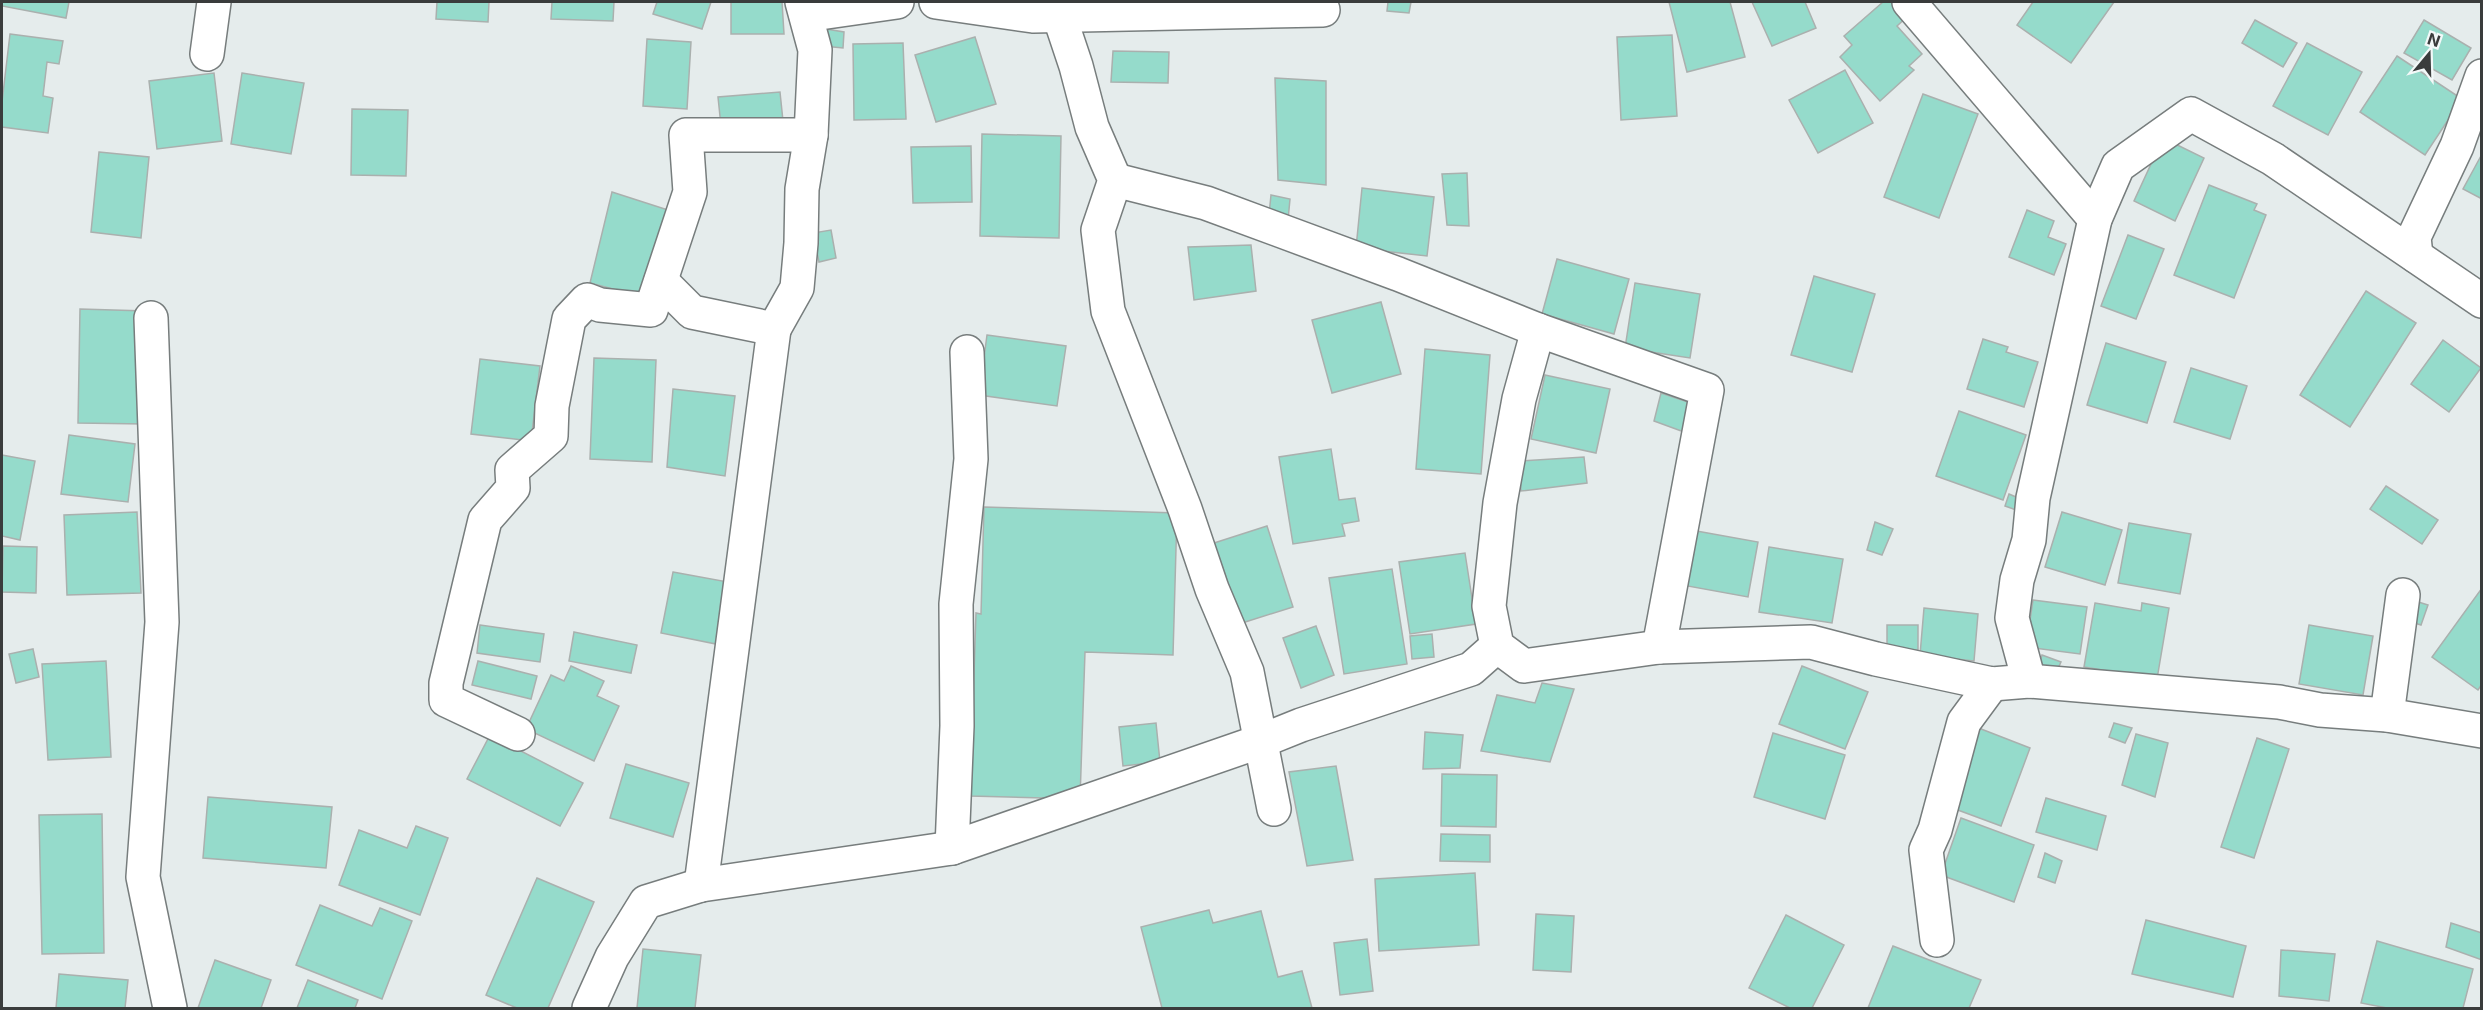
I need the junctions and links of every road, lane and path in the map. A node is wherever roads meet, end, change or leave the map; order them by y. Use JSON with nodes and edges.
{"nodes":[{"id":1,"x":214,"y":2,"type":"edge"},
{"id":2,"x":897,"y":2,"type":"edge"},
{"id":3,"x":936,"y":2,"type":"edge"},
{"id":4,"x":1909,"y":2,"type":"edge"},
{"id":5,"x":804,"y":8,"type":"edge"},
{"id":6,"x":1323,"y":10,"type":"dead end"},
{"id":7,"x":1059,"y":15,"type":"junction"},
{"id":8,"x":207,"y":54,"type":"dead end"},
{"id":9,"x":2481,"y":76,"type":"edge"},
{"id":10,"x":811,"y":135,"type":"junction"},
{"id":11,"x":1115,"y":180,"type":"junction"},
{"id":12,"x":2095,"y":219,"type":"junction"},
{"id":13,"x":2416,"y":256,"type":"junction"},
{"id":14,"x":661,"y":282,"type":"junction"},
{"id":15,"x":2481,"y":300,"type":"edge"},
{"id":16,"x":151,"y":318,"type":"dead end"},
{"id":17,"x":774,"y":329,"type":"junction"},
{"id":18,"x":1538,"y":330,"type":"junction"},
{"id":19,"x":967,"y":352,"type":"dead end"},
{"id":20,"x":2403,"y":595,"type":"dead end"},
{"id":21,"x":1497,"y":646,"type":"junction"},
{"id":22,"x":1659,"y":647,"type":"junction"},
{"id":23,"x":2029,"y":681,"type":"junction"},
{"id":24,"x":1992,"y":684,"type":"junction"},
{"id":25,"x":2387,"y":714,"type":"junction"},
{"id":26,"x":2481,"y":730,"type":"edge"},
{"id":27,"x":518,"y":734,"type":"dead end"},
{"id":28,"x":1261,"y":741,"type":"junction"},
{"id":29,"x":1274,"y":809,"type":"dead end"},
{"id":30,"x":952,"y":848,"type":"junction"},
{"id":31,"x":701,"y":885,"type":"junction"},
{"id":32,"x":1937,"y":940,"type":"dead end"},
{"id":33,"x":170,"y":1008,"type":"edge"},
{"id":34,"x":589,"y":1008,"type":"edge"}],
"edges":[{"from":1,"to":8,"type":"street"},
{"from":2,"to":5,"type":"street"},
{"from":3,"to":7,"type":"street"},
{"from":4,"to":12,"type":"street"},
{"from":5,"to":10,"type":"street"},
{"from":6,"to":7,"type":"street"},
{"from":7,"to":11,"type":"street"},
{"from":9,"to":13,"type":"street"},
{"from":10,"to":14,"type":"street"},
{"from":10,"to":17,"type":"street"},
{"from":11,"to":18,"type":"street"},
{"from":11,"to":28,"type":"street"},
{"from":12,"to":13,"type":"street"},
{"from":12,"to":23,"type":"street"},
{"from":13,"to":15,"type":"street"},
{"from":14,"to":17,"type":"street"},
{"from":14,"to":27,"type":"street"},
{"from":16,"to":33,"type":"street"},
{"from":17,"to":31,"type":"street"},
{"from":18,"to":21,"type":"street"},
{"from":18,"to":22,"type":"street"},
{"from":19,"to":30,"type":"street"},
{"from":20,"to":25,"type":"street"},
{"from":21,"to":22,"type":"street"},
{"from":21,"to":28,"type":"street"},
{"from":22,"to":24,"type":"street"},
{"from":23,"to":24,"type":"street"},
{"from":23,"to":25,"type":"street"},
{"from":24,"to":32,"type":"street"},
{"from":25,"to":26,"type":"street"},
{"from":28,"to":29,"type":"street"},
{"from":28,"to":30,"type":"street"},
{"from":30,"to":31,"type":"street"},
{"from":31,"to":34,"type":"street"}]}
